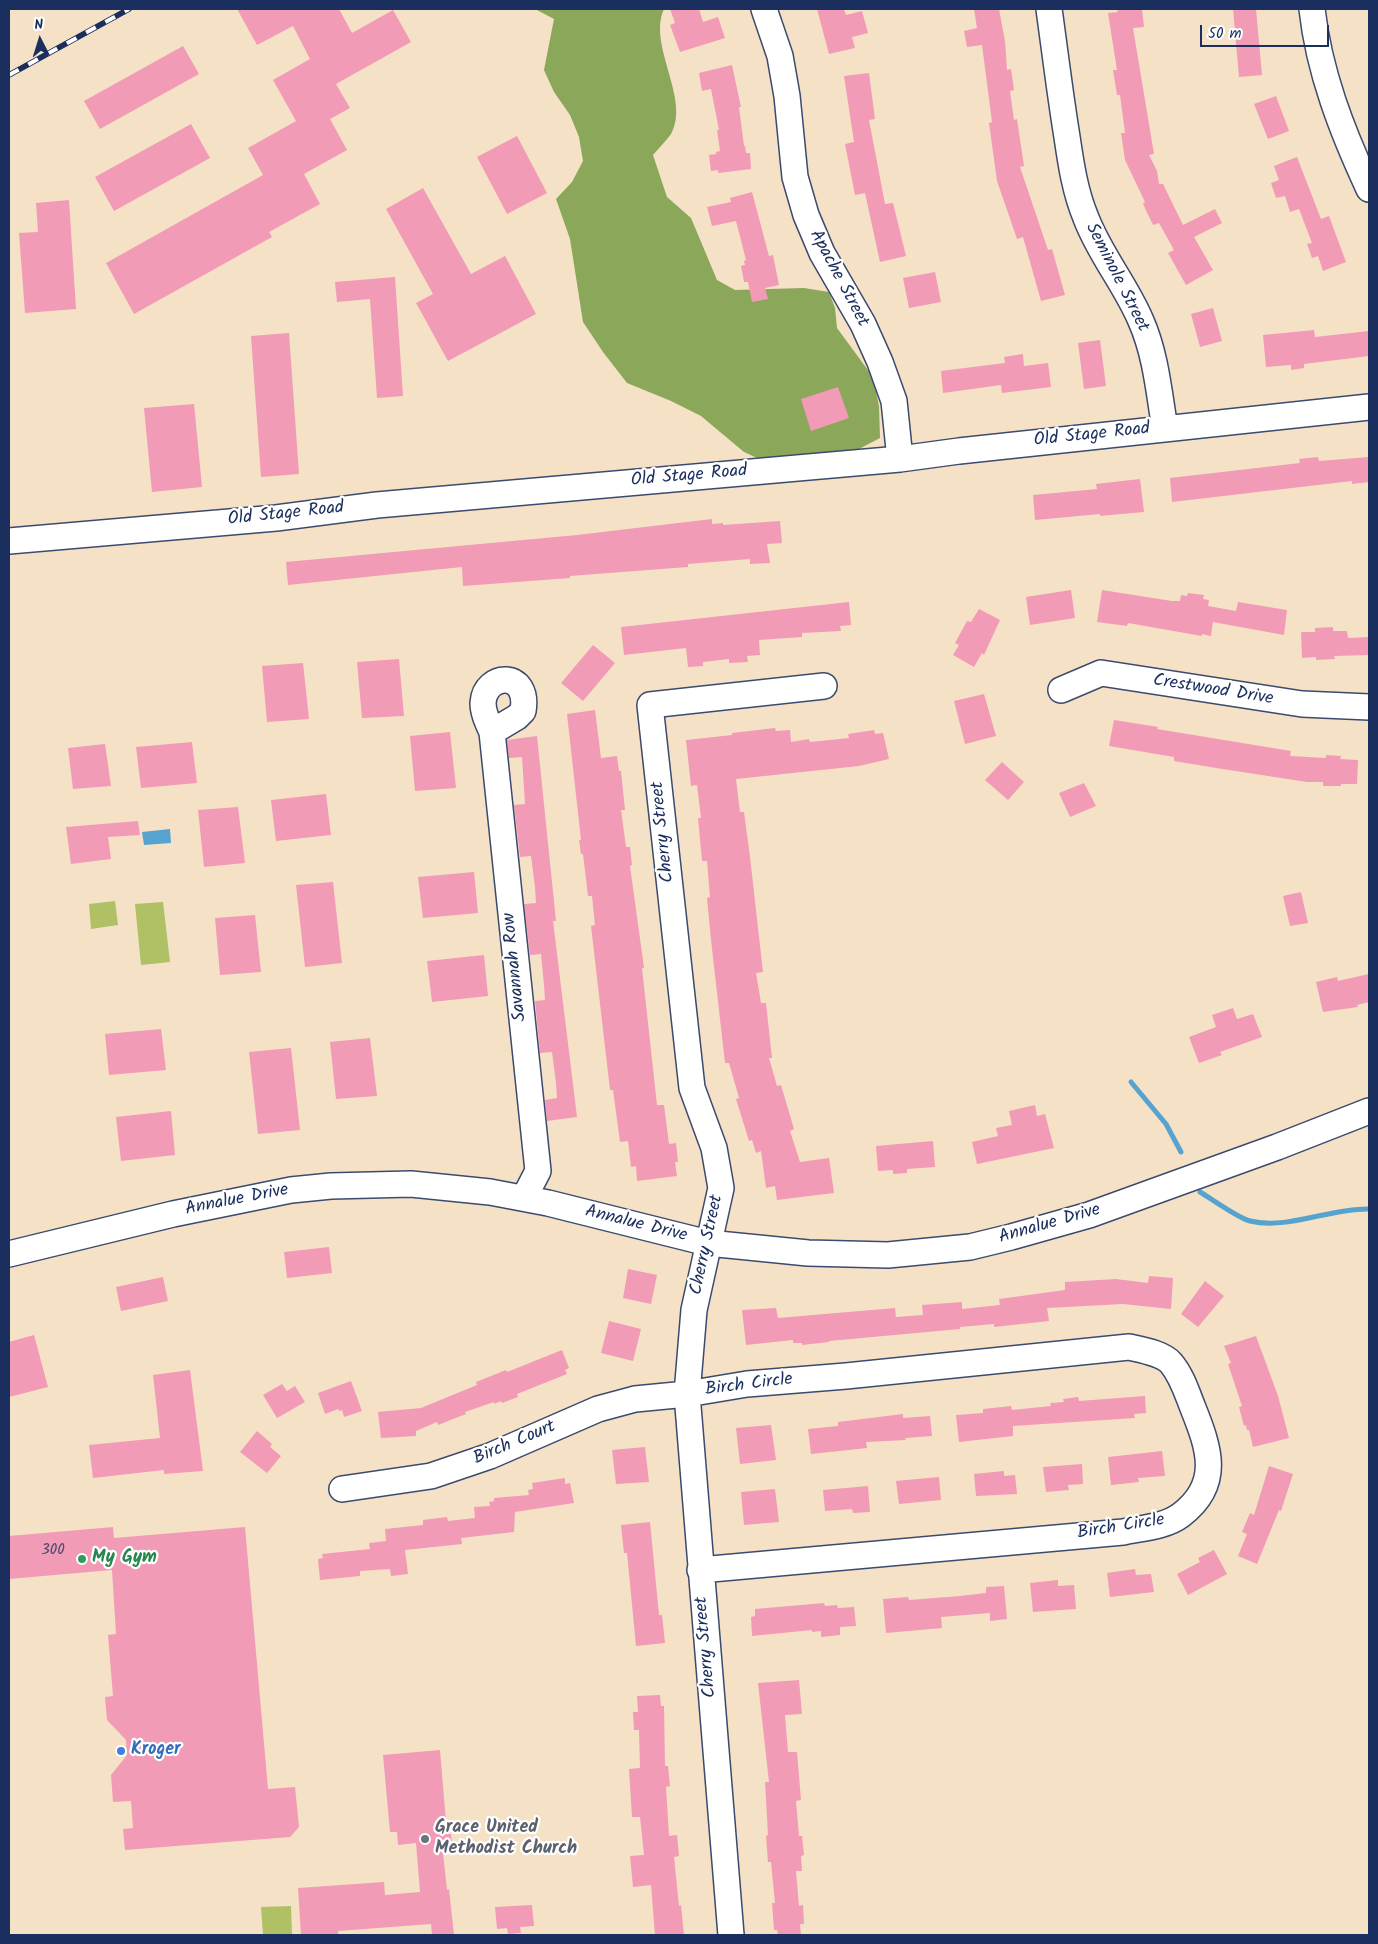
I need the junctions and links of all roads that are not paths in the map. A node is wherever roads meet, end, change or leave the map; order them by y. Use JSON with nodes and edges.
{"nodes":[{"id":1,"x":764,"y":9,"type":"edge"},
{"id":2,"x":1050,"y":9,"type":"edge"},
{"id":3,"x":1312,"y":9,"type":"edge"},
{"id":4,"x":1369,"y":189,"type":"edge"},
{"id":5,"x":1369,"y":408,"type":"edge"},
{"id":6,"x":1165,"y":429,"type":"junction"},
{"id":7,"x":900,"y":459,"type":"junction"},
{"id":8,"x":9,"y":541,"type":"edge"},
{"id":9,"x":824,"y":686,"type":"dead end"},
{"id":10,"x":1061,"y":690,"type":"dead end"},
{"id":11,"x":1369,"y":708,"type":"edge"},
{"id":12,"x":492,"y":732,"type":"dead end"},
{"id":13,"x":1369,"y":1111,"type":"edge"},
{"id":14,"x":524,"y":1198,"type":"junction"},
{"id":15,"x":708,"y":1243,"type":"junction"},
{"id":16,"x":9,"y":1254,"type":"edge"},
{"id":17,"x":687,"y":1394,"type":"junction"},
{"id":18,"x":342,"y":1489,"type":"dead end"},
{"id":19,"x":700,"y":1570,"type":"junction"},
{"id":20,"x":731,"y":1935,"type":"edge"}],
"edges":[{"from":1,"to":7,"type":"street","name":"Apache Street"},
{"from":2,"to":6,"type":"street","name":"Seminole Street"},
{"from":3,"to":4,"type":"street"},
{"from":5,"to":6,"type":"street","name":"Old Stage Road"},
{"from":6,"to":7,"type":"street","name":"Old Stage Road"},
{"from":7,"to":8,"type":"street","name":"Old Stage Road"},
{"from":9,"to":15,"type":"street","name":"Cherry Street"},
{"from":10,"to":11,"type":"street","name":"Crestwood Drive"},
{"from":12,"to":14,"type":"street","name":"Savannah Row"},
{"from":13,"to":15,"type":"street","name":"Annalue Drive"},
{"from":14,"to":15,"type":"street","name":"Annalue Drive"},
{"from":14,"to":16,"type":"street","name":"Annalue Drive"},
{"from":15,"to":17,"type":"street","name":"Cherry Street"},
{"from":17,"to":18,"type":"street","name":"Birch Court"},
{"from":17,"to":19,"type":"street","name":"Cherry Street"},
{"from":17,"to":19,"type":"street","name":"Birch Circle"},
{"from":19,"to":20,"type":"street","name":"Cherry Street"}]}
